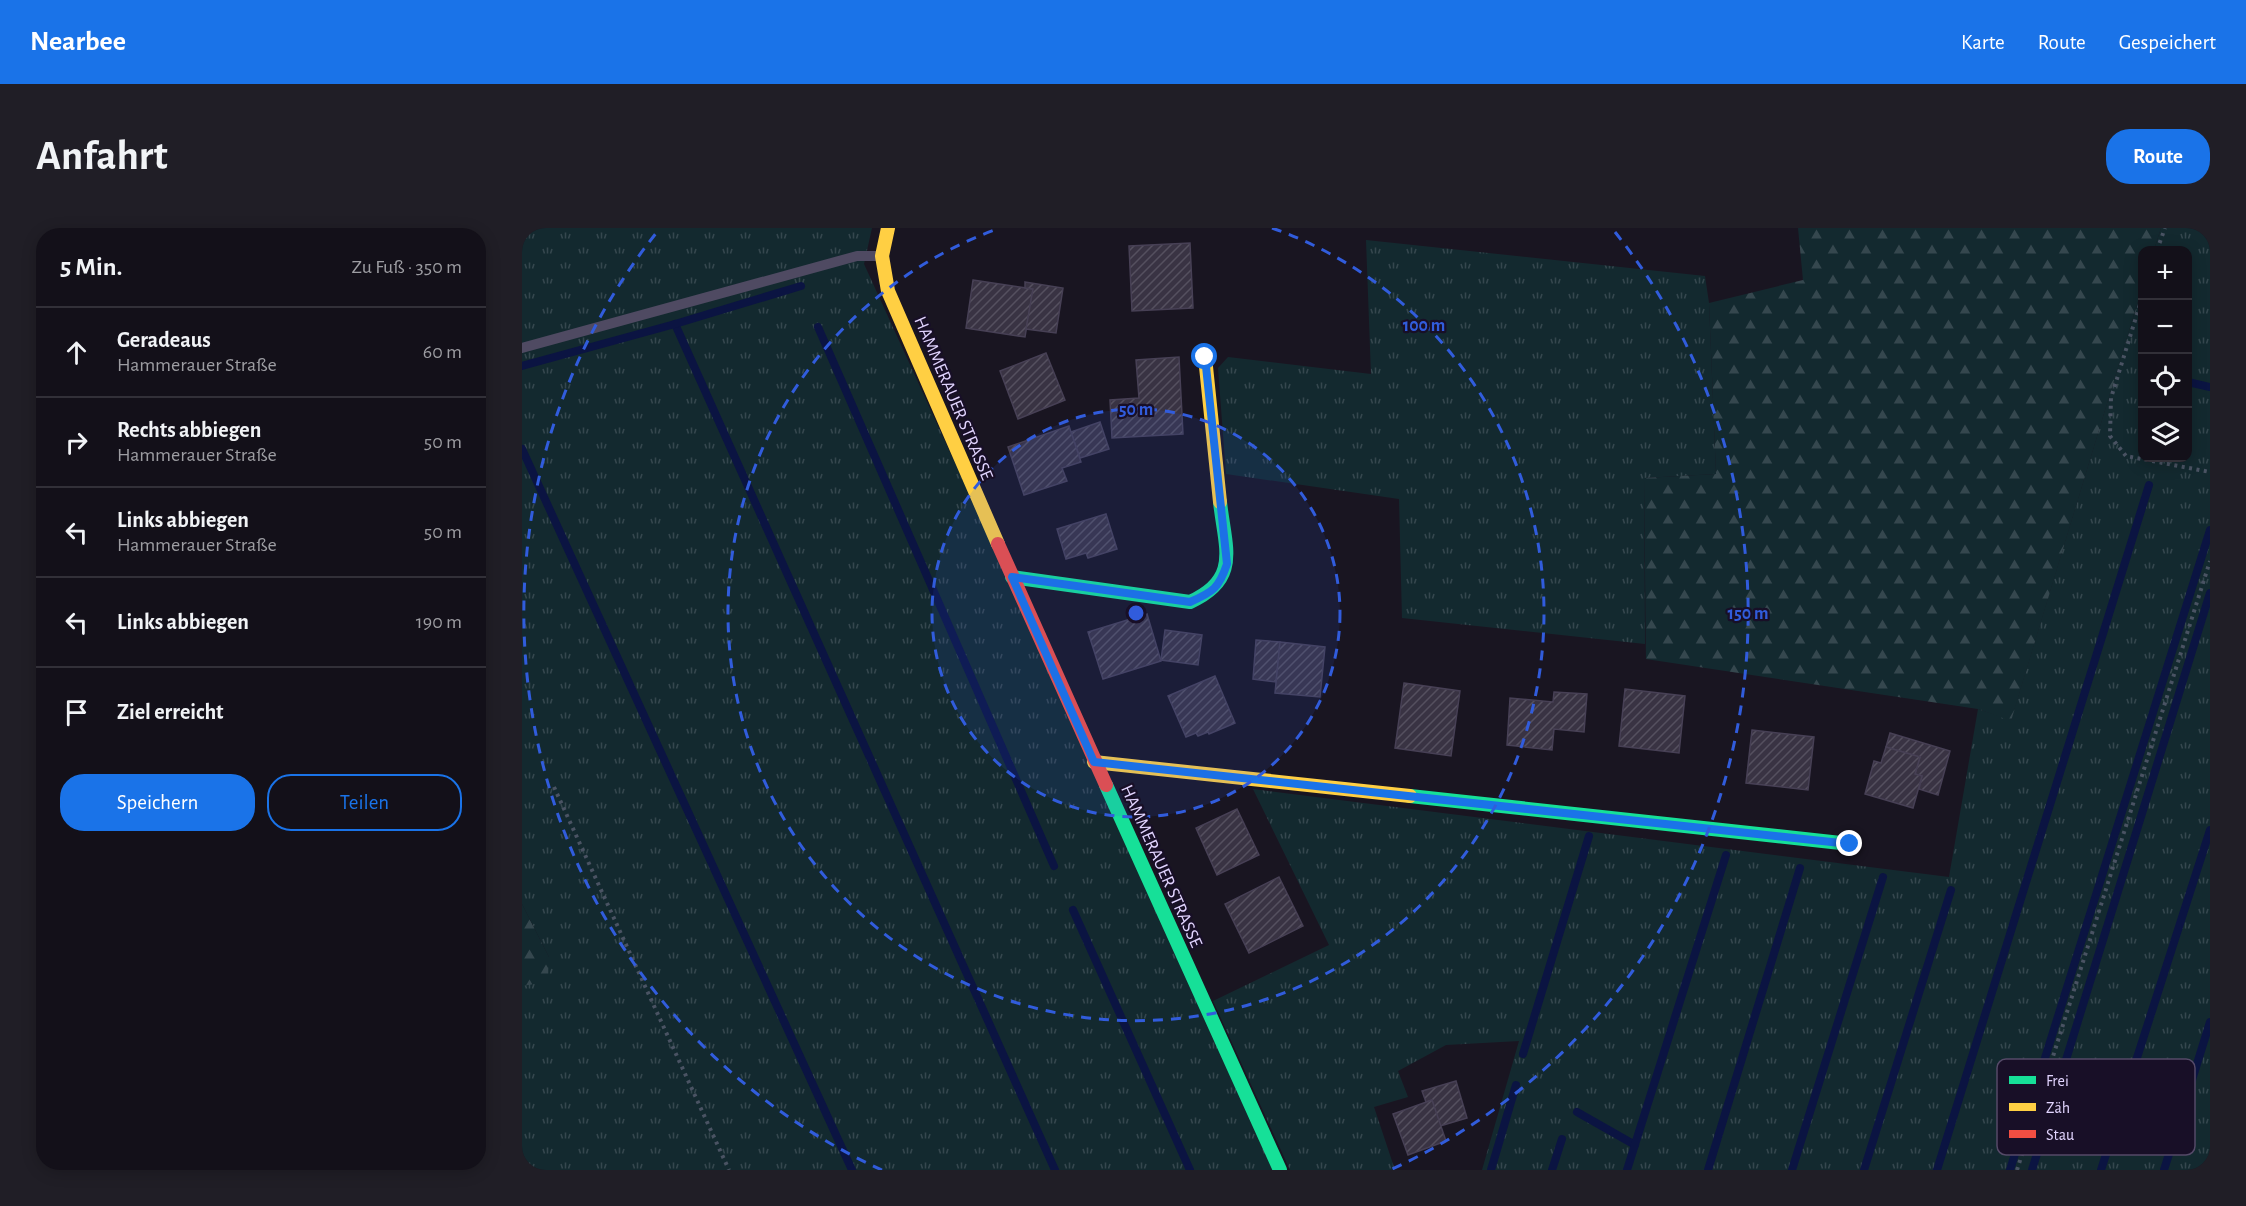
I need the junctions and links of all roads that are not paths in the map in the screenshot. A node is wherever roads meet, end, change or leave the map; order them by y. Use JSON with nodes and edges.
{"nodes":[{"id":1,"x":888,"y":228,"type":"edge"},
{"id":2,"x":882,"y":256,"type":"junction"},
{"id":3,"x":522,"y":348,"type":"edge"},
{"id":4,"x":1205,"y":357,"type":"dead end"},
{"id":5,"x":1012,"y":577,"type":"junction"},
{"id":6,"x":1094,"y":762,"type":"junction"},
{"id":7,"x":1850,"y":844,"type":"dead end"},
{"id":8,"x":1280,"y":1170,"type":"edge"}],
"edges":[{"from":1,"to":2,"type":"street","name":"HAMMERAUER STRASSE"},
{"from":2,"to":3,"type":"lane"},
{"from":2,"to":5,"type":"street","name":"HAMMERAUER STRASSE"},
{"from":4,"to":5,"type":"street"},
{"from":5,"to":6,"type":"street","name":"HAMMERAUER STRASSE"},
{"from":6,"to":7,"type":"street"},
{"from":6,"to":8,"type":"street","name":"HAMMERAUER STRASSE"}]}
